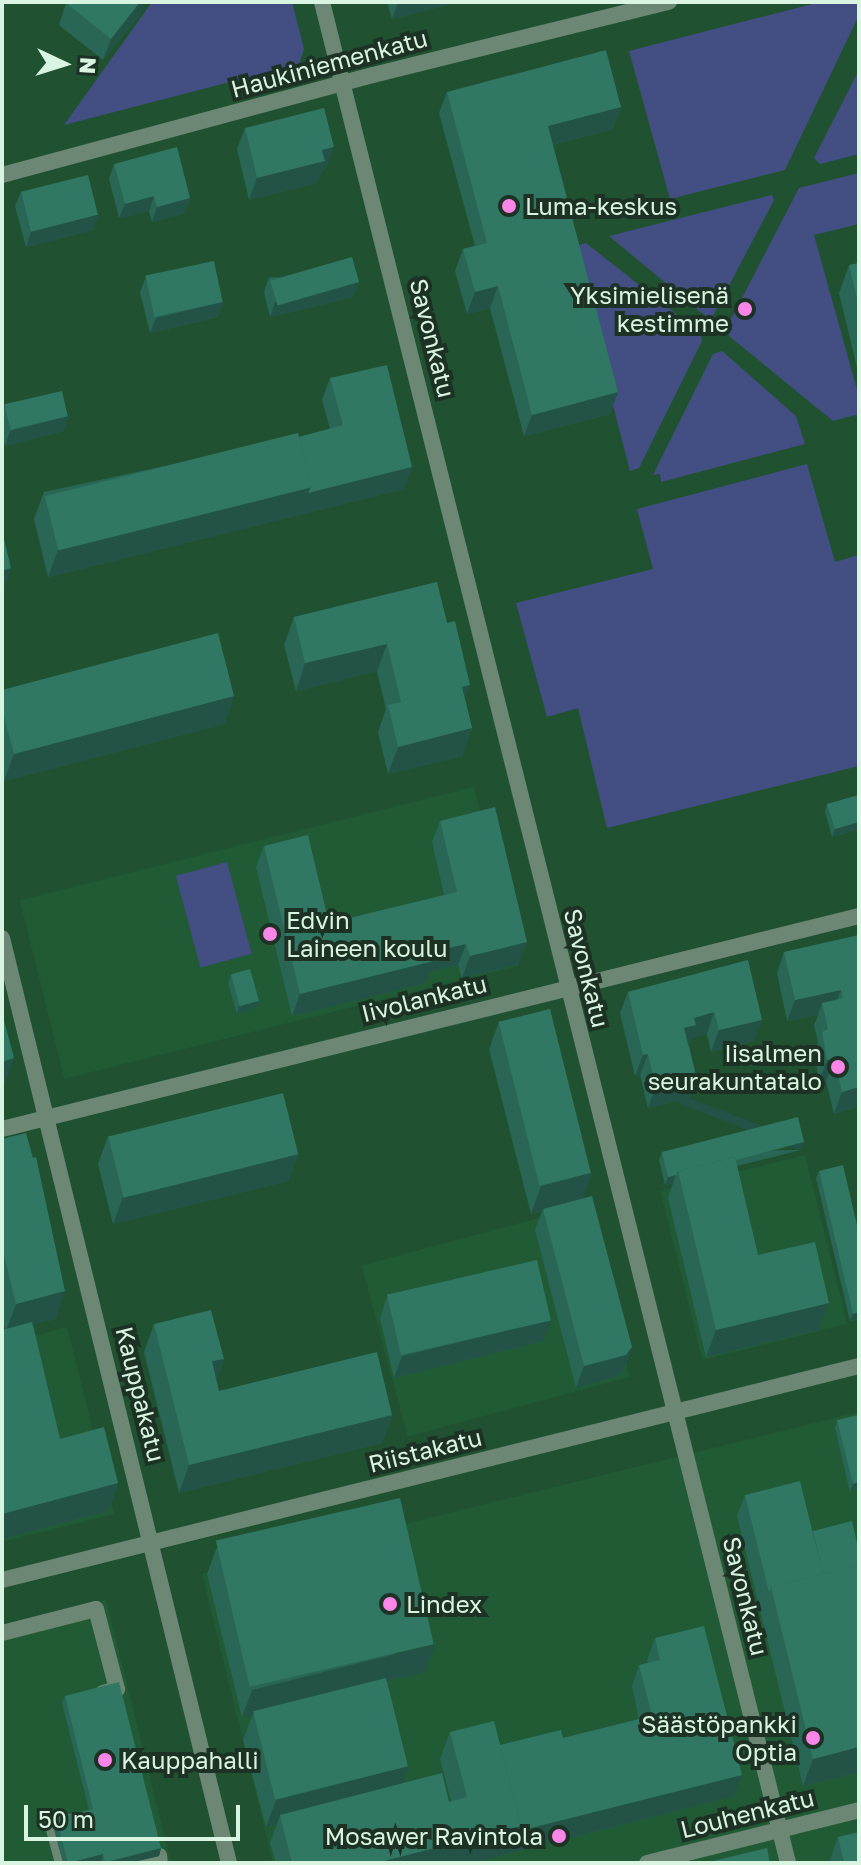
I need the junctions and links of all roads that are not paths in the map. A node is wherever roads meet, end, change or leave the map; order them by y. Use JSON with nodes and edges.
{"nodes":[{"id":1,"x":322,"y":2,"type":"edge"},
{"id":2,"x":669,"y":2,"type":"edge"},
{"id":3,"x":343,"y":83,"type":"junction"},
{"id":4,"x":2,"y":175,"type":"edge"},
{"id":5,"x":859,"y":916,"type":"edge"},
{"id":6,"x":2,"y":938,"type":"edge"},
{"id":7,"x":567,"y":987,"type":"junction"},
{"id":8,"x":49,"y":1118,"type":"junction"},
{"id":9,"x":2,"y":1129,"type":"edge"},
{"id":10,"x":859,"y":1366,"type":"edge"},
{"id":11,"x":676,"y":1412,"type":"junction"},
{"id":12,"x":152,"y":1543,"type":"junction"},
{"id":13,"x":2,"y":1580,"type":"edge"},
{"id":14,"x":2,"y":1633,"type":"edge"},
{"id":15,"x":89,"y":1696,"type":"edge"},
{"id":16,"x":859,"y":1810,"type":"edge"},
{"id":17,"x":90,"y":1817,"type":"edge"},
{"id":18,"x":780,"y":1830,"type":"junction"},
{"id":19,"x":63,"y":1863,"type":"edge"},
{"id":20,"x":94,"y":1863,"type":"edge"},
{"id":21,"x":101,"y":1863,"type":"edge"},
{"id":22,"x":129,"y":1863,"type":"edge"},
{"id":23,"x":160,"y":1863,"type":"edge"},
{"id":24,"x":229,"y":1863,"type":"edge"},
{"id":25,"x":647,"y":1863,"type":"edge"},
{"id":26,"x":788,"y":1863,"type":"edge"}],
"edges":[{"from":1,"to":3,"type":"street","name":"Savonkatu"},
{"from":2,"to":3,"type":"street","name":"Haukiniemenkatu"},
{"from":3,"to":4,"type":"street","name":"Haukiniemenkatu"},
{"from":3,"to":7,"type":"street","name":"Savonkatu"},
{"from":5,"to":7,"type":"street","name":"Iivolankatu"},
{"from":6,"to":8,"type":"street","name":"Kauppakatu"},
{"from":7,"to":8,"type":"street","name":"Iivolankatu"},
{"from":7,"to":11,"type":"street","name":"Savonkatu"},
{"from":8,"to":9,"type":"street","name":"Iivolankatu"},
{"from":8,"to":12,"type":"street","name":"Kauppakatu"},
{"from":10,"to":11,"type":"street","name":"Riistakatu"},
{"from":11,"to":12,"type":"street","name":"Riistakatu"},
{"from":11,"to":18,"type":"street","name":"Savonkatu"},
{"from":12,"to":13,"type":"street","name":"Riistakatu"},
{"from":12,"to":24,"type":"street","name":"Kauppakatu"},
{"from":14,"to":15,"type":"street"},
{"from":16,"to":18,"type":"street","name":"Louhenkatu"},
{"from":17,"to":19,"type":"street"},
{"from":18,"to":25,"type":"street","name":"Louhenkatu"},
{"from":18,"to":26,"type":"street","name":"Savonkatu"},
{"from":20,"to":21,"type":"street"},
{"from":22,"to":23,"type":"street"}]}
